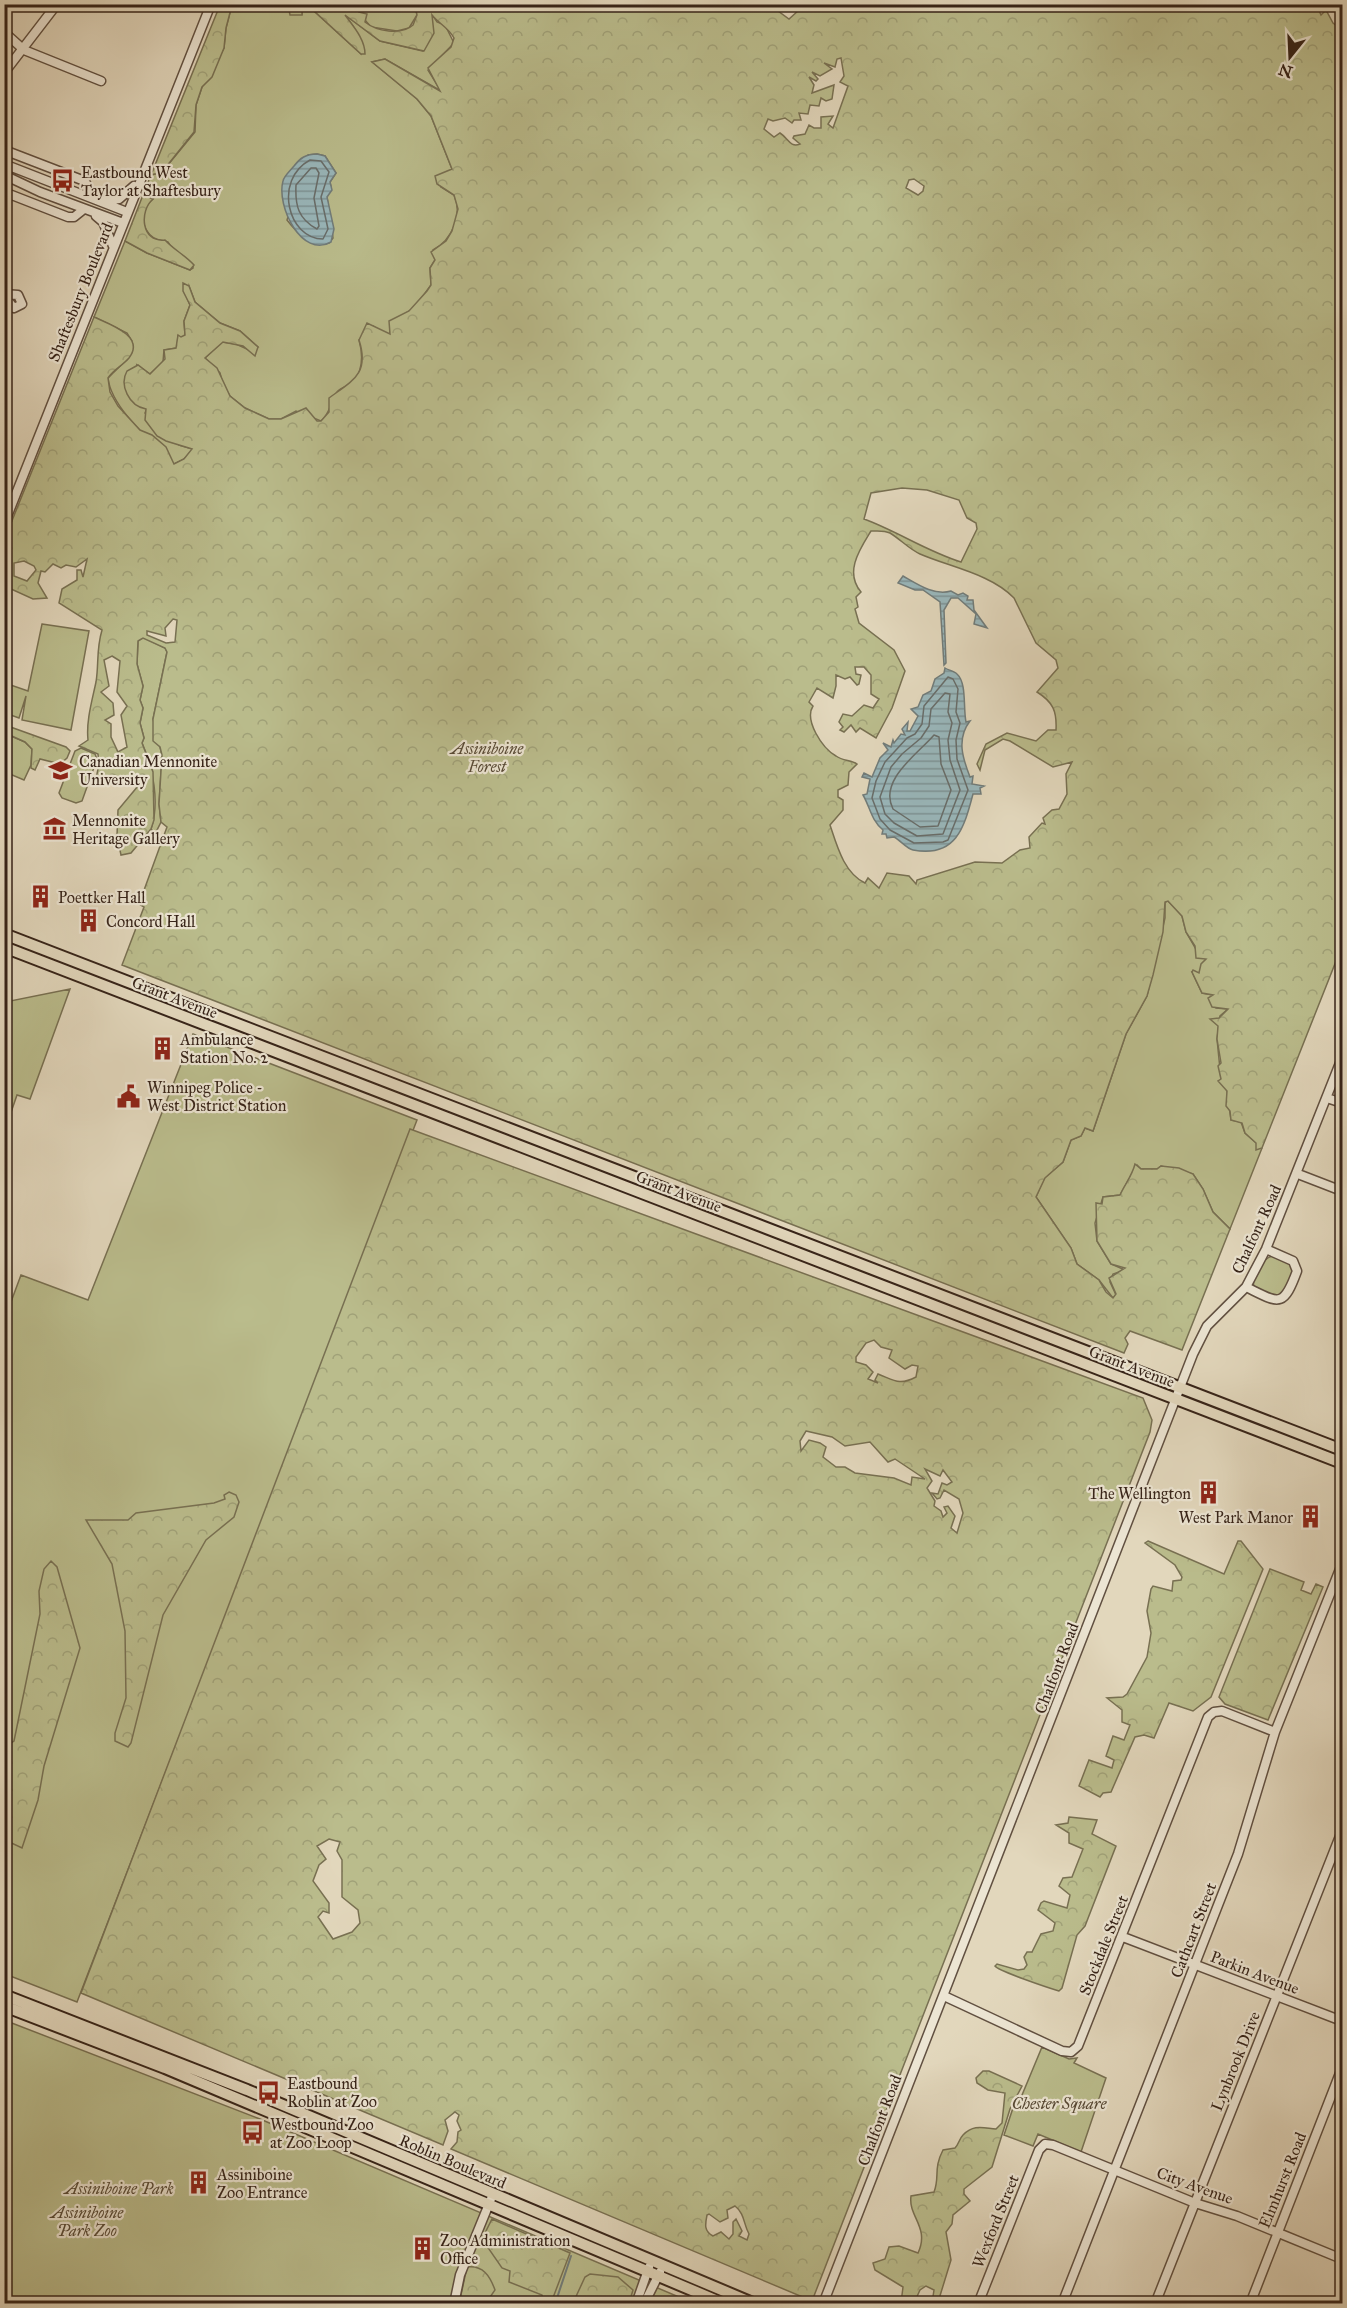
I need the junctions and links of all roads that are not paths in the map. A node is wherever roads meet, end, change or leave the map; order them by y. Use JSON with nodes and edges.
{"nodes":[{"id":1,"x":57,"y":4,"type":"edge"},
{"id":2,"x":211,"y":4,"type":"edge"},
{"id":3,"x":4,"y":32,"type":"edge"},
{"id":4,"x":24,"y":50,"type":"junction"},
{"id":5,"x":4,"y":74,"type":"edge"},
{"id":6,"x":101,"y":81,"type":"dead end"},
{"id":7,"x":4,"y":150,"type":"edge"},
{"id":8,"x":4,"y":164,"type":"edge"},
{"id":9,"x":4,"y":175,"type":"edge"},
{"id":10,"x":141,"y":177,"type":"junction"},
{"id":11,"x":4,"y":192,"type":"edge"},
{"id":12,"x":93,"y":198,"type":"junction"},
{"id":13,"x":88,"y":211,"type":"junction"},
{"id":14,"x":128,"y":212,"type":"junction"},
{"id":15,"x":123,"y":223,"type":"junction"},
{"id":16,"x":113,"y":246,"type":"junction"},
{"id":17,"x":4,"y":524,"type":"edge"},
{"id":18,"x":4,"y":934,"type":"edge"},
{"id":19,"x":4,"y":947,"type":"edge"},
{"id":20,"x":1342,"y":1058,"type":"edge"},
{"id":21,"x":1327,"y":1098,"type":"junction"},
{"id":22,"x":1342,"y":1103,"type":"edge"},
{"id":23,"x":1298,"y":1174,"type":"junction"},
{"id":24,"x":1342,"y":1191,"type":"edge"},
{"id":25,"x":1266,"y":1249,"type":"junction"},
{"id":26,"x":1246,"y":1287,"type":"junction"},
{"id":27,"x":1180,"y":1387,"type":"junction"},
{"id":28,"x":1176,"y":1399,"type":"junction"},
{"id":29,"x":1342,"y":1450,"type":"edge"},
{"id":30,"x":1342,"y":1463,"type":"edge"},
{"id":31,"x":1342,"y":1564,"type":"edge"},
{"id":32,"x":1275,"y":1732,"type":"junction"},
{"id":33,"x":1342,"y":1831,"type":"edge"},
{"id":34,"x":1123,"y":1937,"type":"junction"},
{"id":35,"x":1196,"y":1965,"type":"junction"},
{"id":36,"x":4,"y":1995,"type":"edge"},
{"id":37,"x":944,"y":1996,"type":"junction"},
{"id":38,"x":1276,"y":1997,"type":"junction"},
{"id":39,"x":4,"y":2006,"type":"edge"},
{"id":40,"x":1342,"y":2022,"type":"edge"},
{"id":41,"x":1342,"y":2068,"type":"edge"},
{"id":42,"x":1039,"y":2150,"type":"joint"},
{"id":43,"x":1115,"y":2169,"type":"junction"},
{"id":44,"x":491,"y":2199,"type":"junction"},
{"id":45,"x":1195,"y":2203,"type":"junction"},
{"id":46,"x":1278,"y":2232,"type":"junction"},
{"id":47,"x":1342,"y":2259,"type":"edge"},
{"id":48,"x":655,"y":2268,"type":"junction"},
{"id":49,"x":454,"y":2304,"type":"edge"},
{"id":50,"x":636,"y":2304,"type":"edge"},
{"id":51,"x":644,"y":2304,"type":"edge"},
{"id":52,"x":725,"y":2304,"type":"edge"},
{"id":53,"x":755,"y":2304,"type":"edge"},
{"id":54,"x":823,"y":2304,"type":"edge"},
{"id":55,"x":978,"y":2304,"type":"edge"},
{"id":56,"x":1062,"y":2304,"type":"edge"},
{"id":57,"x":1155,"y":2304,"type":"edge"},
{"id":58,"x":1250,"y":2304,"type":"edge"}],
"edges":[{"from":1,"to":4,"type":"street"},
{"from":2,"to":10,"type":"street","name":"Shaftesbury Boulevard"},
{"from":3,"to":4,"type":"street"},
{"from":4,"to":5,"type":"street"},
{"from":4,"to":6,"type":"street"},
{"from":7,"to":12,"type":"street"},
{"from":8,"to":12,"type":"street"},
{"from":9,"to":13,"type":"street"},
{"from":10,"to":12,"type":"street"},
{"from":10,"to":14,"type":"street","name":"Shaftesbury Boulevard"},
{"from":11,"to":13,"type":"street"},
{"from":12,"to":14,"type":"street"},
{"from":13,"to":15,"type":"street"},
{"from":13,"to":16,"type":"street"},
{"from":14,"to":15,"type":"street","name":"Shaftesbury Boulevard"},
{"from":15,"to":16,"type":"street","name":"Shaftesbury Boulevard"},
{"from":16,"to":17,"type":"street","name":"Shaftesbury Boulevard"},
{"from":18,"to":27,"type":"main road","name":"Grant Avenue"},
{"from":19,"to":28,"type":"main road","name":"Grant Avenue"},
{"from":20,"to":21,"type":"street","name":"Chalfont Road"},
{"from":21,"to":22,"type":"street"},
{"from":21,"to":23,"type":"street","name":"Chalfont Road"},
{"from":23,"to":24,"type":"street"},
{"from":23,"to":25,"type":"street","name":"Chalfont Road"},
{"from":25,"to":26,"type":"street","name":"Chalfont Road"},
{"from":25,"to":26,"type":"street"},
{"from":26,"to":27,"type":"street","name":"Chalfont Road"},
{"from":27,"to":28,"type":"street","name":"Chalfont Road"},
{"from":27,"to":29,"type":"main road","name":"Grant Avenue"},
{"from":28,"to":30,"type":"main road","name":"Grant Avenue"},
{"from":28,"to":37,"type":"street","name":"Chalfont Road"},
{"from":31,"to":32,"type":"street","name":"Cathcart Street"},
{"from":32,"to":34,"type":"street","name":"Stockdale Street"},
{"from":32,"to":35,"type":"street","name":"Cathcart Street"},
{"from":33,"to":38,"type":"street","name":"Lynbrook Drive"},
{"from":34,"to":35,"type":"street","name":"Parkin Avenue"},
{"from":34,"to":37,"type":"street","name":"Stockdale Street"},
{"from":35,"to":38,"type":"street","name":"Parkin Avenue"},
{"from":35,"to":43,"type":"street","name":"Cathcart Street"},
{"from":36,"to":44,"type":"main road","name":"Roblin Boulevard"},
{"from":37,"to":54,"type":"street","name":"Chalfont Road"},
{"from":38,"to":40,"type":"street","name":"Parkin Avenue"},
{"from":38,"to":45,"type":"street","name":"Lynbrook Drive"},
{"from":39,"to":44,"type":"main road","name":"Roblin Boulevard"},
{"from":41,"to":46,"type":"street","name":"Elmhurst Road"},
{"from":42,"to":43,"type":"street","name":"City Avenue"},
{"from":42,"to":55,"type":"street","name":"Wexford Street"},
{"from":43,"to":45,"type":"street","name":"City Avenue"},
{"from":43,"to":56,"type":"street","name":"Cathcart Street"},
{"from":44,"to":48,"type":"main road","name":"Roblin Boulevard"},
{"from":44,"to":49,"type":"street"},
{"from":45,"to":46,"type":"street","name":"City Avenue"},
{"from":45,"to":57,"type":"street","name":"Lynbrook Drive"},
{"from":46,"to":47,"type":"street","name":"City Avenue"},
{"from":46,"to":58,"type":"street","name":"Elmhurst Road"},
{"from":48,"to":50,"type":"street"},
{"from":48,"to":51,"type":"street"},
{"from":48,"to":52,"type":"main road","name":"Roblin Boulevard"},
{"from":48,"to":53,"type":"main road","name":"Roblin Boulevard"}]}
